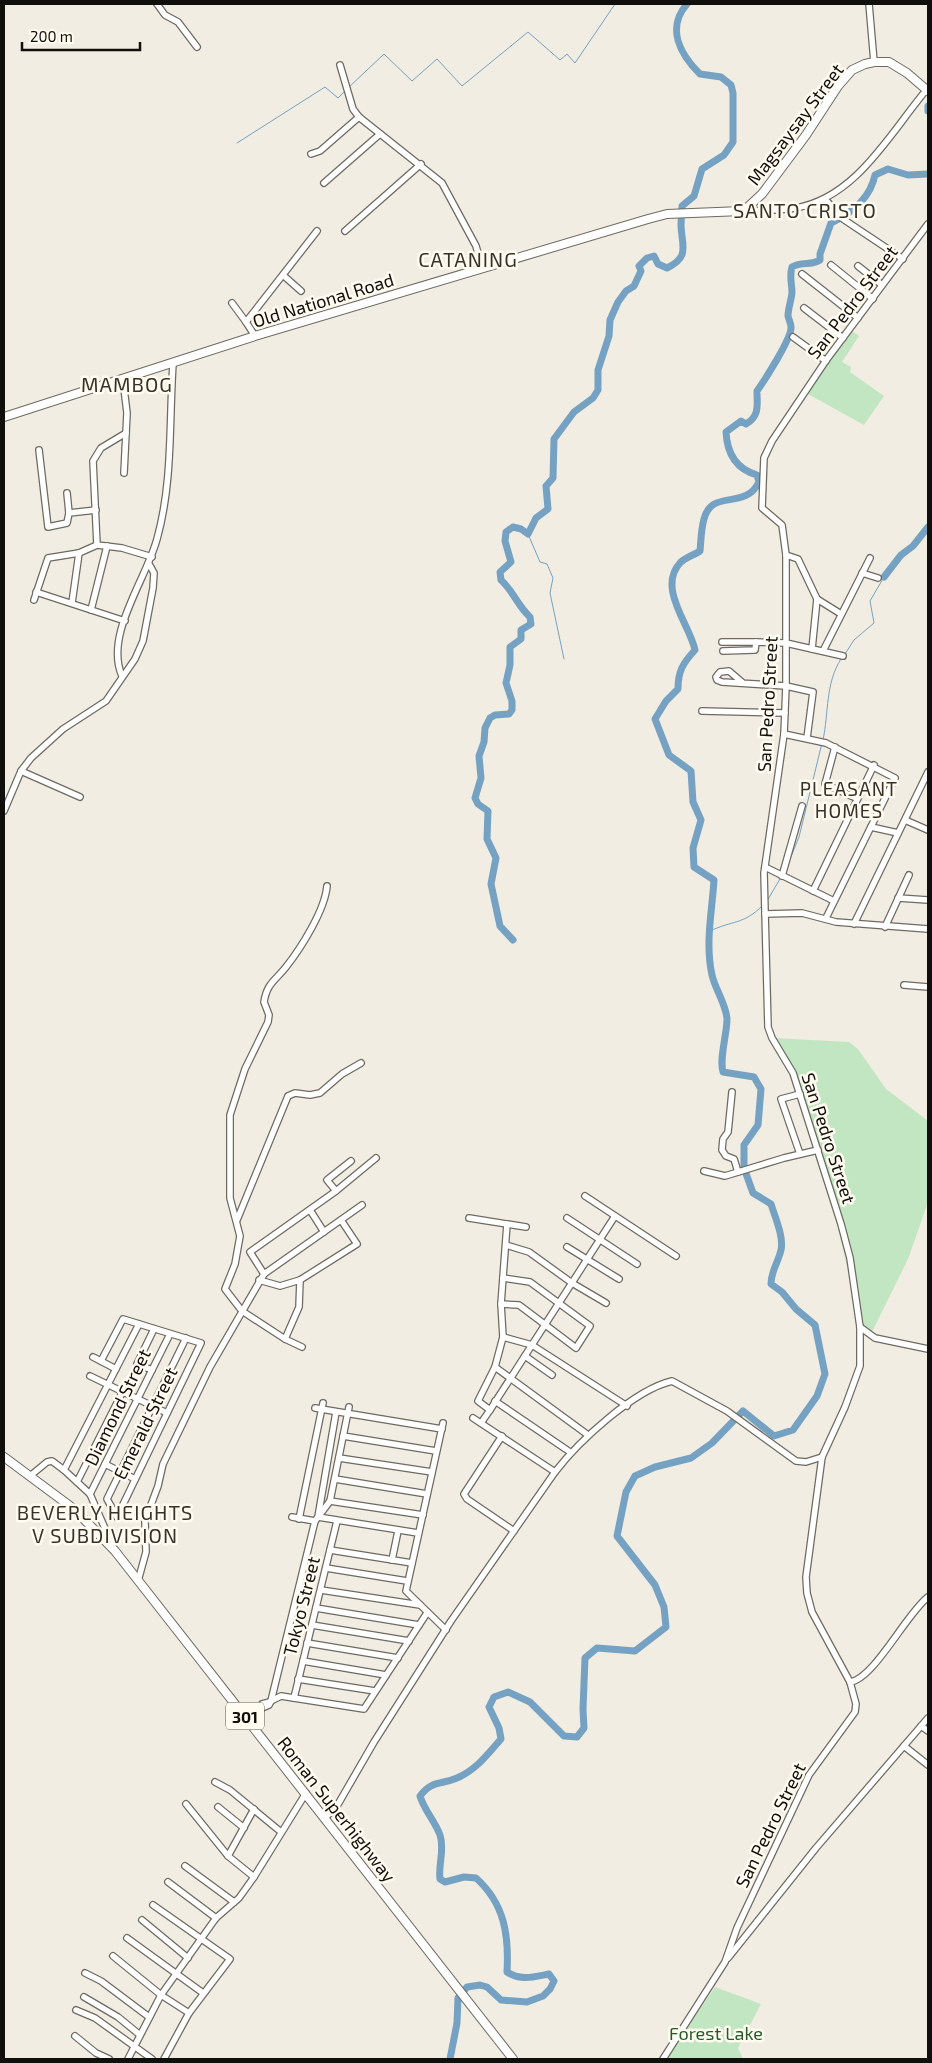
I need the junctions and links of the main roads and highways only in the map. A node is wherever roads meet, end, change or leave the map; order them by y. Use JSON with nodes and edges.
{"nodes":[{"id":1,"x":928,"y":89,"type":"edge"},
{"id":2,"x":742,"y":211,"type":"joint"},
{"id":3,"x":4,"y":417,"type":"edge"},
{"id":4,"x":4,"y":1457,"type":"edge"},
{"id":5,"x":513,"y":2059,"type":"edge"}],
"edges":[{"from":1,"to":2,"type":"main road","name":"Magsaysay Street"},
{"from":2,"to":3,"type":"main road","name":"Old National Road"},
{"from":4,"to":5,"type":"main road","name":"Roman Superhighway","number":"301"}]}
